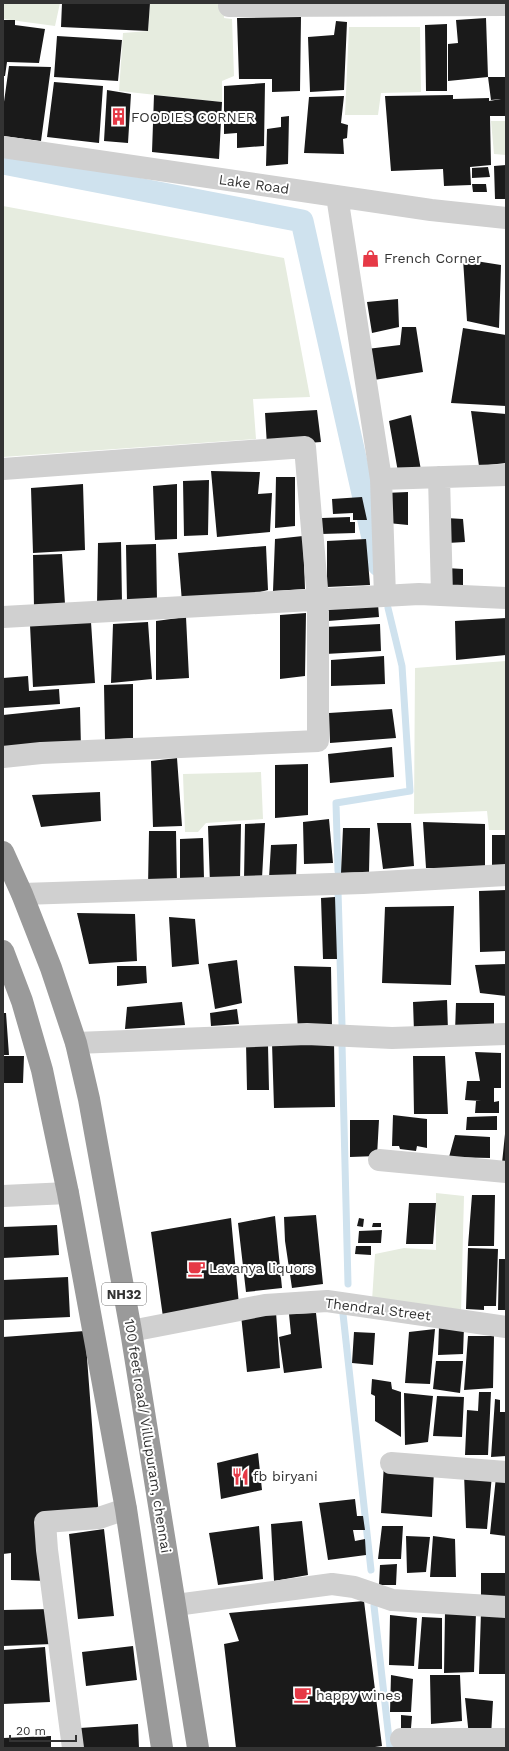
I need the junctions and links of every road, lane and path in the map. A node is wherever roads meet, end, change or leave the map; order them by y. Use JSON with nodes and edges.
{"nodes":[{"id":1,"x":506,"y":5,"type":"edge"},
{"id":2,"x":229,"y":6,"type":"dead end"},
{"id":3,"x":3,"y":147,"type":"edge"},
{"id":4,"x":337,"y":196,"type":"junction"},
{"id":5,"x":506,"y":218,"type":"edge"},
{"id":6,"x":3,"y":469,"type":"edge"},
{"id":7,"x":506,"y":475,"type":"edge"},
{"id":8,"x":439,"y":477,"type":"junction"},
{"id":9,"x":381,"y":479,"type":"junction"},
{"id":10,"x":442,"y":595,"type":"junction"},
{"id":11,"x":386,"y":596,"type":"junction"},
{"id":12,"x":506,"y":598,"type":"edge"},
{"id":13,"x":318,"y":600,"type":"junction"},
{"id":14,"x":3,"y":617,"type":"edge"},
{"id":15,"x":3,"y":757,"type":"edge"},
{"id":16,"x":3,"y":852,"type":"edge"},
{"id":17,"x":506,"y":875,"type":"edge"},
{"id":18,"x":22,"y":894,"type":"junction"},
{"id":19,"x":3,"y":951,"type":"edge"},
{"id":20,"x":506,"y":1034,"type":"edge"},
{"id":21,"x":76,"y":1043,"type":"junction"},
{"id":22,"x":379,"y":1160,"type":"dead end"},
{"id":23,"x":506,"y":1172,"type":"edge"},
{"id":24,"x":68,"y":1192,"type":"junction"},
{"id":25,"x":3,"y":1196,"type":"edge"},
{"id":26,"x":506,"y":1327,"type":"edge"},
{"id":27,"x":131,"y":1331,"type":"junction"},
{"id":28,"x":391,"y":1463,"type":"dead end"},
{"id":29,"x":506,"y":1472,"type":"edge"},
{"id":30,"x":126,"y":1509,"type":"junction"},
{"id":31,"x":176,"y":1605,"type":"junction"},
{"id":32,"x":506,"y":1607,"type":"edge"},
{"id":33,"x":400,"y":1739,"type":"dead end"},
{"id":34,"x":506,"y":1740,"type":"edge"},
{"id":35,"x":73,"y":1748,"type":"edge"},
{"id":36,"x":162,"y":1748,"type":"edge"},
{"id":37,"x":198,"y":1748,"type":"edge"}],
"edges":[{"from":1,"to":2,"type":"street"},
{"from":3,"to":4,"type":"street","name":"Lake Road"},
{"from":4,"to":5,"type":"street","name":"Lake Road"},
{"from":4,"to":9,"type":"street"},
{"from":6,"to":13,"type":"street"},
{"from":7,"to":8,"type":"street"},
{"from":8,"to":9,"type":"street"},
{"from":8,"to":10,"type":"street"},
{"from":9,"to":11,"type":"street"},
{"from":10,"to":11,"type":"street"},
{"from":10,"to":12,"type":"street"},
{"from":11,"to":13,"type":"street"},
{"from":13,"to":14,"type":"street"},
{"from":13,"to":15,"type":"street"},
{"from":16,"to":18,"type":"highway","name":"100 feet road/ Villupuram, chennai","number":"NH32"},
{"from":17,"to":18,"type":"street"},
{"from":18,"to":21,"type":"highway","name":"100 feet road/ Villupuram, chennai","number":"NH32"},
{"from":19,"to":24,"type":"highway","number":"NH32"},
{"from":20,"to":21,"type":"street"},
{"from":21,"to":27,"type":"highway","name":"100 feet road/ Villupuram, chennai","number":"NH32"},
{"from":22,"to":23,"type":"street"},
{"from":24,"to":25,"type":"street"},
{"from":24,"to":30,"type":"highway","number":"NH32"},
{"from":26,"to":27,"type":"street","name":"Thendral Street"},
{"from":27,"to":31,"type":"highway","name":"100 feet road/ Villupuram, chennai","number":"NH32"},
{"from":28,"to":29,"type":"street"},
{"from":30,"to":35,"type":"street"},
{"from":30,"to":36,"type":"highway","number":"NH32"},
{"from":31,"to":32,"type":"street"},
{"from":31,"to":37,"type":"highway","name":"100 feet road/ Villupuram, chennai","number":"NH32"},
{"from":33,"to":34,"type":"street"}]}
